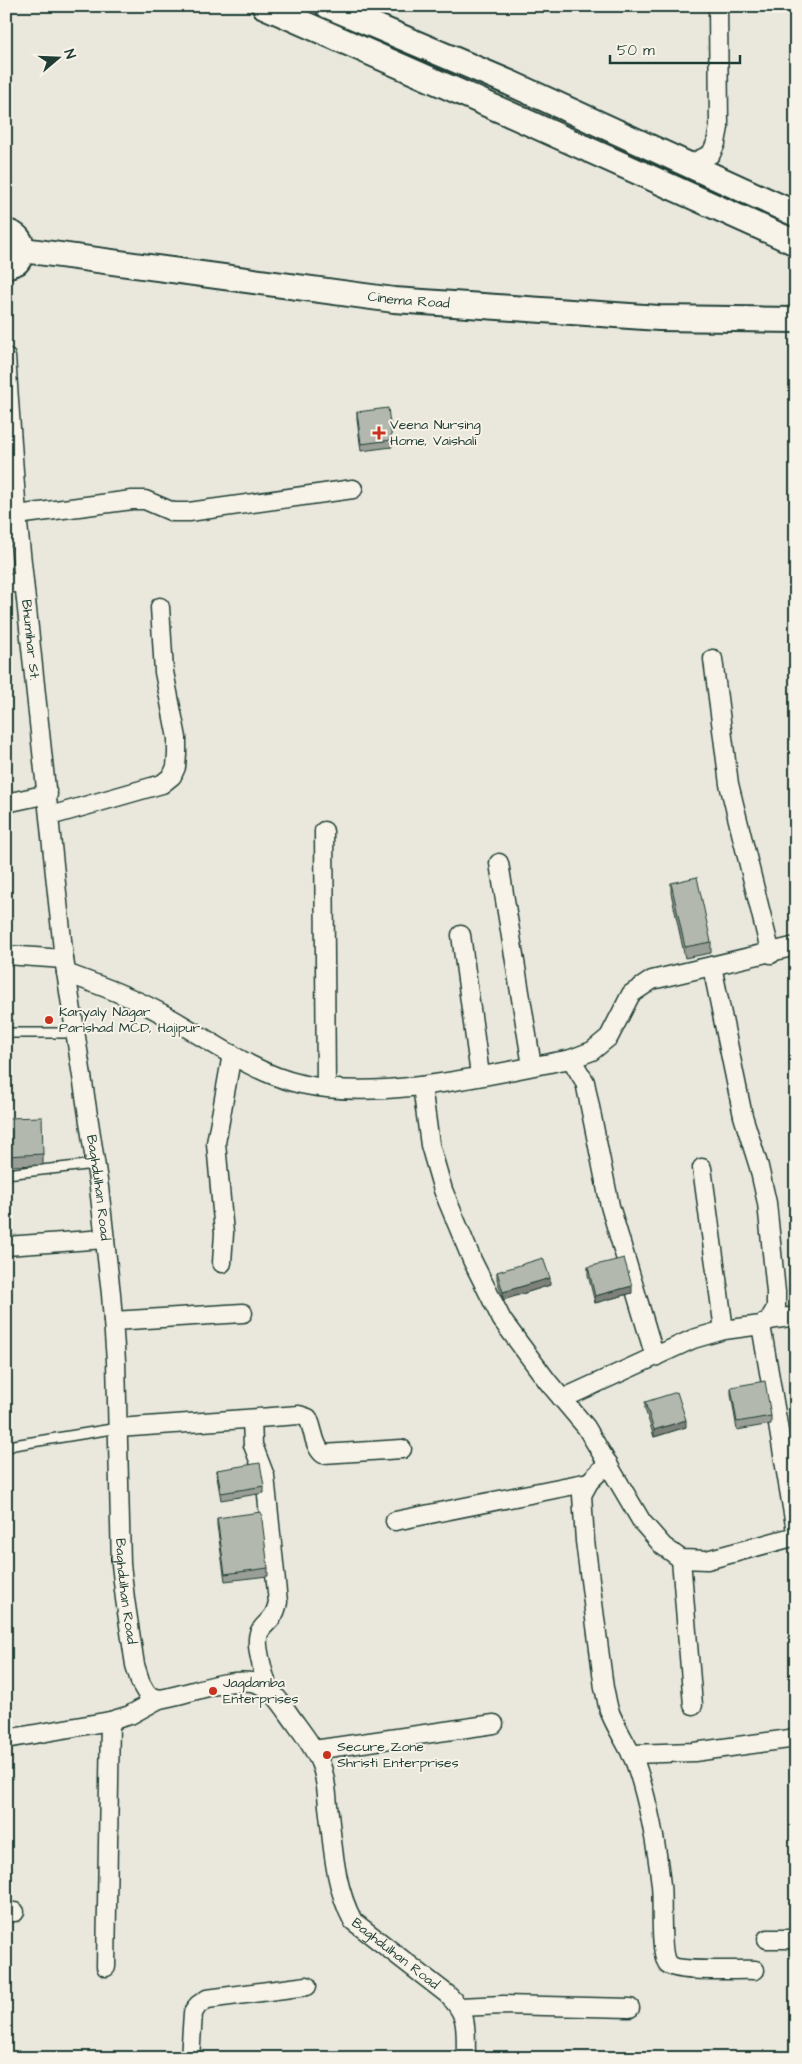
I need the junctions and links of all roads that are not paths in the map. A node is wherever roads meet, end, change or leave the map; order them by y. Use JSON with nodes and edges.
{"nodes":[{"id":1,"x":264,"y":6,"type":"edge"},
{"id":2,"x":328,"y":6,"type":"edge"},
{"id":3,"x":718,"y":6,"type":"edge"},
{"id":4,"x":688,"y":165,"type":"junction"},
{"id":5,"x":796,"y":214,"type":"edge"},
{"id":6,"x":6,"y":232,"type":"edge"},
{"id":7,"x":796,"y":243,"type":"edge"},
{"id":8,"x":14,"y":258,"type":"edge"},
{"id":9,"x":796,"y":320,"type":"edge"},
{"id":10,"x":6,"y":358,"type":"edge"},
{"id":11,"x":353,"y":489,"type":"dead end"},
{"id":12,"x":17,"y":515,"type":"junction"},
{"id":13,"x":6,"y":583,"type":"edge"},
{"id":14,"x":24,"y":583,"type":"junction"},
{"id":15,"x":160,"y":607,"type":"dead end"},
{"id":16,"x":713,"y":659,"type":"dead end"},
{"id":17,"x":48,"y":794,"type":"junction"},
{"id":18,"x":6,"y":803,"type":"edge"},
{"id":19,"x":50,"y":816,"type":"junction"},
{"id":20,"x":324,"y":831,"type":"dead end"},
{"id":21,"x":499,"y":863,"type":"dead end"},
{"id":22,"x":60,"y":921,"type":"joint"},
{"id":23,"x":461,"y":934,"type":"dead end"},
{"id":24,"x":796,"y":946,"type":"edge"},
{"id":25,"x":770,"y":954,"type":"junction"},
{"id":26,"x":6,"y":955,"type":"edge"},
{"id":27,"x":65,"y":966,"type":"junction"},
{"id":28,"x":712,"y":966,"type":"junction"},
{"id":29,"x":6,"y":1033,"type":"edge"},
{"id":30,"x":75,"y":1033,"type":"junction"},
{"id":31,"x":232,"y":1054,"type":"junction"},
{"id":32,"x":571,"y":1058,"type":"junction"},
{"id":33,"x":532,"y":1066,"type":"junction"},
{"id":34,"x":480,"y":1075,"type":"junction"},
{"id":35,"x":422,"y":1086,"type":"junction"},
{"id":36,"x":326,"y":1087,"type":"junction"},
{"id":37,"x":95,"y":1164,"type":"junction"},
{"id":38,"x":702,"y":1168,"type":"dead end"},
{"id":39,"x":6,"y":1174,"type":"edge"},
{"id":40,"x":105,"y":1239,"type":"junction"},
{"id":41,"x":6,"y":1246,"type":"edge"},
{"id":42,"x":222,"y":1263,"type":"dead end"},
{"id":43,"x":243,"y":1313,"type":"dead end"},
{"id":44,"x":796,"y":1316,"type":"edge"},
{"id":45,"x":113,"y":1321,"type":"junction"},
{"id":46,"x":765,"y":1322,"type":"junction"},
{"id":47,"x":724,"y":1330,"type":"junction"},
{"id":48,"x":655,"y":1357,"type":"junction"},
{"id":49,"x":562,"y":1399,"type":"junction"},
{"id":50,"x":252,"y":1418,"type":"junction"},
{"id":51,"x":118,"y":1428,"type":"junction"},
{"id":52,"x":6,"y":1449,"type":"edge"},
{"id":53,"x":402,"y":1449,"type":"dead end"},
{"id":54,"x":608,"y":1463,"type":"junction"},
{"id":55,"x":589,"y":1482,"type":"junction"},
{"id":56,"x":395,"y":1521,"type":"dead end"},
{"id":57,"x":796,"y":1531,"type":"edge"},
{"id":58,"x":796,"y":1536,"type":"edge"},
{"id":59,"x":680,"y":1559,"type":"junction"},
{"id":60,"x":268,"y":1689,"type":"junction"},
{"id":61,"x":159,"y":1699,"type":"junction"},
{"id":62,"x":693,"y":1705,"type":"dead end"},
{"id":63,"x":110,"y":1722,"type":"junction"},
{"id":64,"x":494,"y":1724,"type":"dead end"},
{"id":65,"x":796,"y":1738,"type":"edge"},
{"id":66,"x":6,"y":1739,"type":"edge"},
{"id":67,"x":314,"y":1750,"type":"junction"},
{"id":68,"x":631,"y":1754,"type":"junction"},
{"id":69,"x":767,"y":1939,"type":"dead end"},
{"id":70,"x":796,"y":1939,"type":"edge"},
{"id":71,"x":106,"y":1967,"type":"dead end"},
{"id":72,"x":755,"y":1970,"type":"dead end"},
{"id":73,"x":307,"y":1986,"type":"dead end"},
{"id":74,"x":460,"y":2006,"type":"junction"},
{"id":75,"x":630,"y":2008,"type":"dead end"},
{"id":76,"x":190,"y":2058,"type":"edge"},
{"id":77,"x":466,"y":2058,"type":"edge"}],
"edges":[{"from":1,"to":7,"type":"main road"},
{"from":2,"to":4,"type":"main road"},
{"from":3,"to":4,"type":"street"},
{"from":4,"to":5,"type":"main road"},
{"from":6,"to":8,"type":"main road"},
{"from":8,"to":9,"type":"main road","name":"Cinema Road"},
{"from":10,"to":12,"type":"street","name":"Bhumihar St."},
{"from":11,"to":12,"type":"street"},
{"from":12,"to":14,"type":"street","name":"Bhumihar St."},
{"from":13,"to":14,"type":"street"},
{"from":14,"to":17,"type":"street","name":"Bhumihar St."},
{"from":15,"to":19,"type":"street"},
{"from":16,"to":25,"type":"street"},
{"from":17,"to":18,"type":"street"},
{"from":17,"to":19,"type":"street","name":"Bhumihar St."},
{"from":19,"to":22,"type":"street","name":"Bhumihar St."},
{"from":20,"to":36,"type":"street"},
{"from":21,"to":33,"type":"street"},
{"from":22,"to":27,"type":"street","name":"Baghdulhan Road"},
{"from":23,"to":34,"type":"street"},
{"from":24,"to":25,"type":"street"},
{"from":25,"to":28,"type":"street"},
{"from":26,"to":27,"type":"street"},
{"from":27,"to":30,"type":"street","name":"Baghdulhan Road"},
{"from":27,"to":31,"type":"street"},
{"from":28,"to":32,"type":"street"},
{"from":28,"to":46,"type":"street"},
{"from":29,"to":30,"type":"lane"},
{"from":30,"to":37,"type":"street","name":"Baghdulhan Road"},
{"from":31,"to":36,"type":"street"},
{"from":31,"to":42,"type":"street"},
{"from":32,"to":33,"type":"street"},
{"from":32,"to":48,"type":"street"},
{"from":33,"to":34,"type":"street"},
{"from":34,"to":35,"type":"street"},
{"from":35,"to":36,"type":"street"},
{"from":35,"to":49,"type":"street"},
{"from":37,"to":39,"type":"lane"},
{"from":37,"to":40,"type":"street","name":"Baghdulhan Road"},
{"from":38,"to":47,"type":"street"},
{"from":40,"to":41,"type":"street"},
{"from":40,"to":45,"type":"street","name":"Baghdulhan Road"},
{"from":43,"to":45,"type":"street"},
{"from":44,"to":46,"type":"street"},
{"from":45,"to":51,"type":"street","name":"Baghdulhan Road"},
{"from":46,"to":47,"type":"street"},
{"from":46,"to":57,"type":"street"},
{"from":47,"to":48,"type":"street"},
{"from":48,"to":49,"type":"street"},
{"from":49,"to":54,"type":"street"},
{"from":50,"to":51,"type":"street"},
{"from":50,"to":53,"type":"street"},
{"from":50,"to":60,"type":"street"},
{"from":51,"to":52,"type":"lane"},
{"from":51,"to":61,"type":"street","name":"Baghdulhan Road"},
{"from":54,"to":55,"type":"street"},
{"from":54,"to":59,"type":"street"},
{"from":55,"to":56,"type":"street"},
{"from":55,"to":68,"type":"street"},
{"from":58,"to":59,"type":"street"},
{"from":59,"to":62,"type":"street"},
{"from":60,"to":61,"type":"street","name":"Baghdulhan Road"},
{"from":60,"to":67,"type":"street","name":"Baghdulhan Road"},
{"from":61,"to":63,"type":"street"},
{"from":63,"to":66,"type":"street"},
{"from":63,"to":71,"type":"street"},
{"from":64,"to":67,"type":"street"},
{"from":65,"to":68,"type":"street"},
{"from":67,"to":74,"type":"street","name":"Baghdulhan Road"},
{"from":68,"to":72,"type":"street"},
{"from":69,"to":70,"type":"street"},
{"from":73,"to":76,"type":"street"},
{"from":74,"to":75,"type":"street"},
{"from":74,"to":77,"type":"street"}]}
